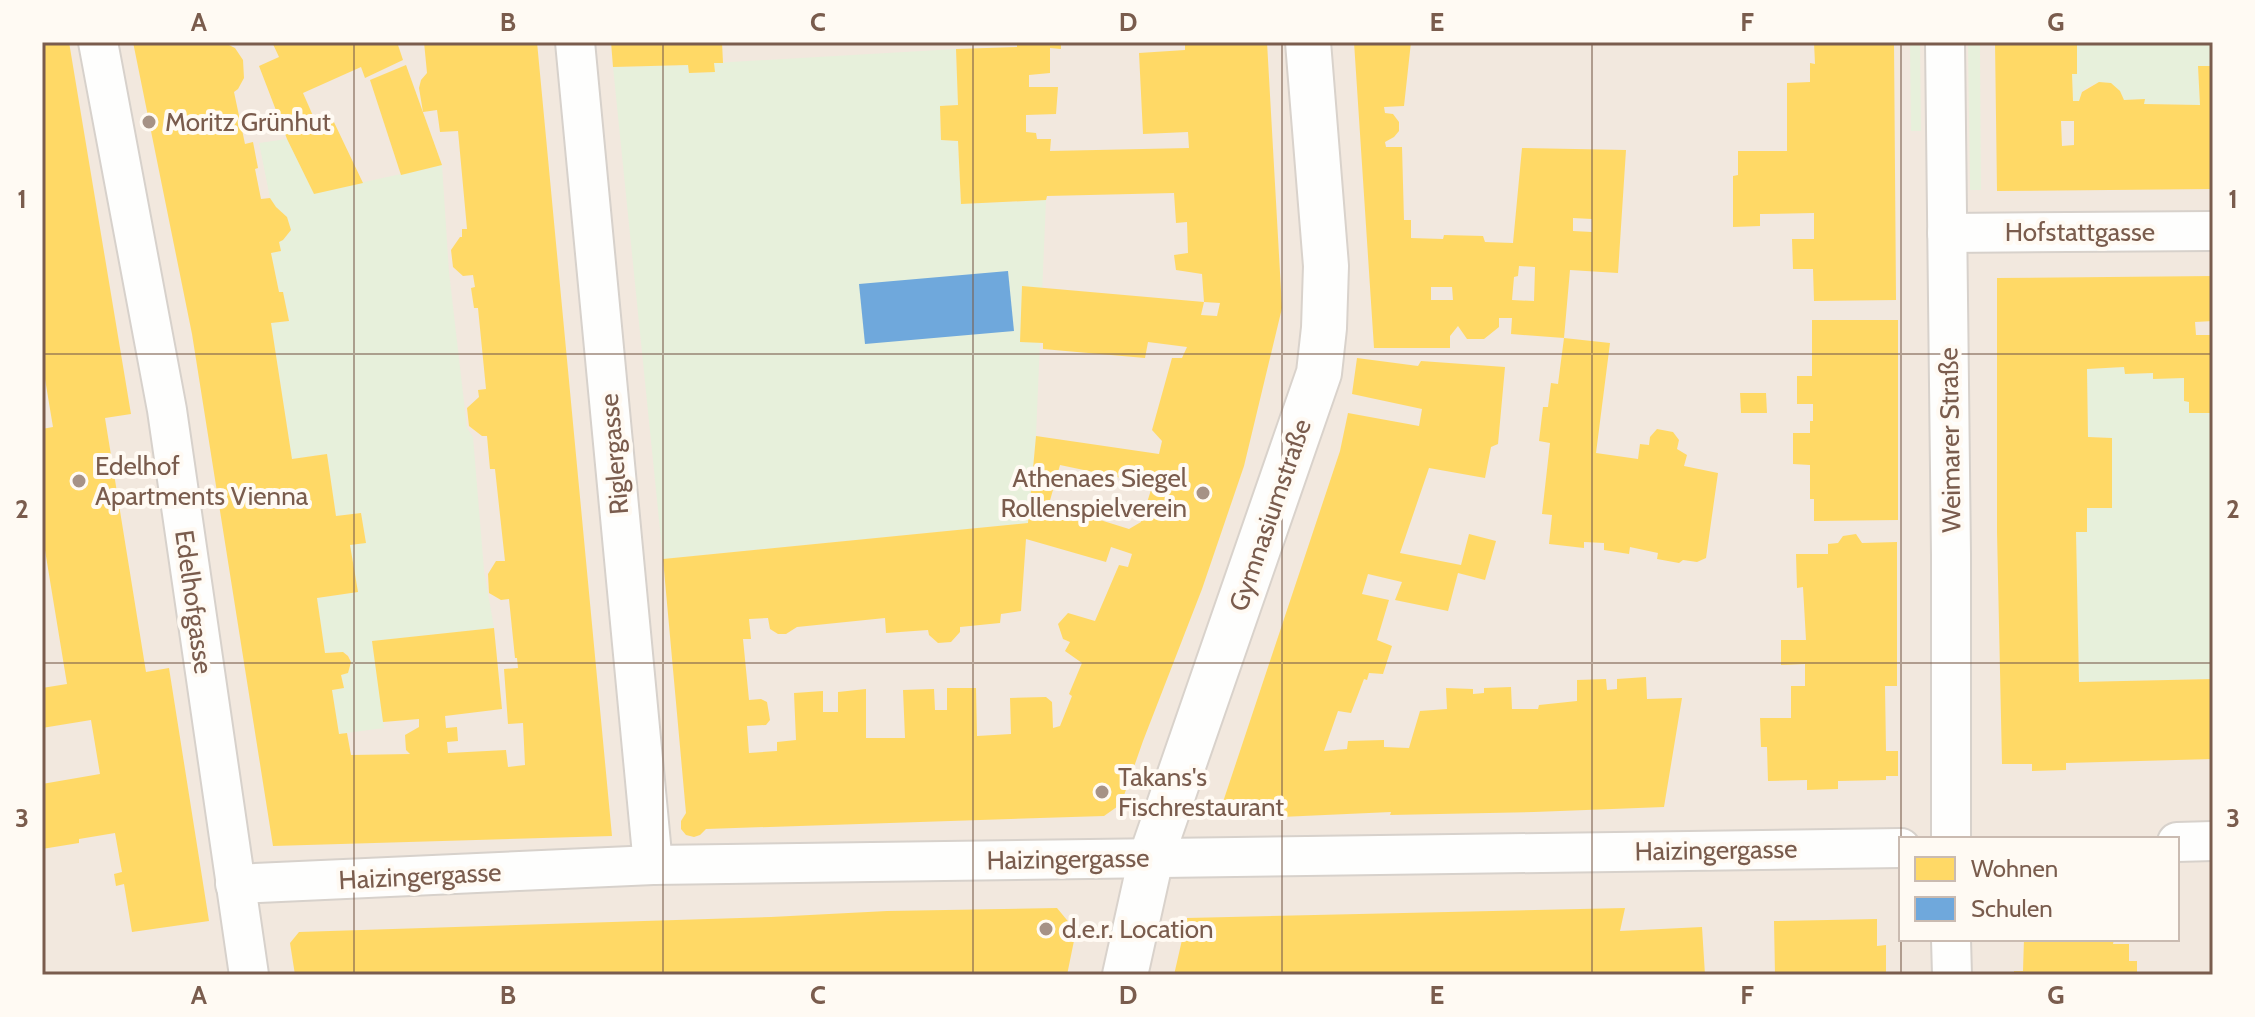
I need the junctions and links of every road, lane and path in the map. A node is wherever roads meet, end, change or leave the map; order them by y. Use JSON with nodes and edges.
{"nodes":[{"id":1,"x":98,"y":42,"type":"edge"},
{"id":2,"x":575,"y":42,"type":"edge"},
{"id":3,"x":1308,"y":42,"type":"edge"},
{"id":4,"x":1945,"y":42,"type":"edge"},
{"id":5,"x":2213,"y":231,"type":"edge"},
{"id":6,"x":1947,"y":233,"type":"junction"},
{"id":7,"x":1951,"y":837,"type":"edge"},
{"id":8,"x":2213,"y":841,"type":"edge"},
{"id":9,"x":2179,"y":842,"type":"edge"},
{"id":10,"x":1899,"y":848,"type":"edge"},
{"id":11,"x":1151,"y":858,"type":"junction"},
{"id":12,"x":653,"y":865,"type":"junction"},
{"id":13,"x":235,"y":884,"type":"junction"},
{"id":14,"x":1951,"y":941,"type":"edge"},
{"id":15,"x":249,"y":975,"type":"edge"},
{"id":16,"x":1125,"y":975,"type":"edge"},
{"id":17,"x":1952,"y":975,"type":"edge"}],
"edges":[{"from":1,"to":13,"type":"street","name":"Edelhofgasse"},
{"from":2,"to":12,"type":"street","name":"Riglergasse"},
{"from":3,"to":11,"type":"street","name":"Gymnasiumstraße"},
{"from":4,"to":6,"type":"street","name":"Weimarer Straße"},
{"from":5,"to":6,"type":"street","name":"Hofstattgasse"},
{"from":6,"to":7,"type":"street","name":"Weimarer Straße"},
{"from":8,"to":9,"type":"street"},
{"from":10,"to":11,"type":"street","name":"Haizingergasse"},
{"from":11,"to":12,"type":"street","name":"Haizingergasse"},
{"from":11,"to":16,"type":"street","name":"Gymnasiumstraße"},
{"from":12,"to":13,"type":"street","name":"Haizingergasse"},
{"from":13,"to":15,"type":"street","name":"Edelhofgasse"},
{"from":14,"to":17,"type":"street"}]}
